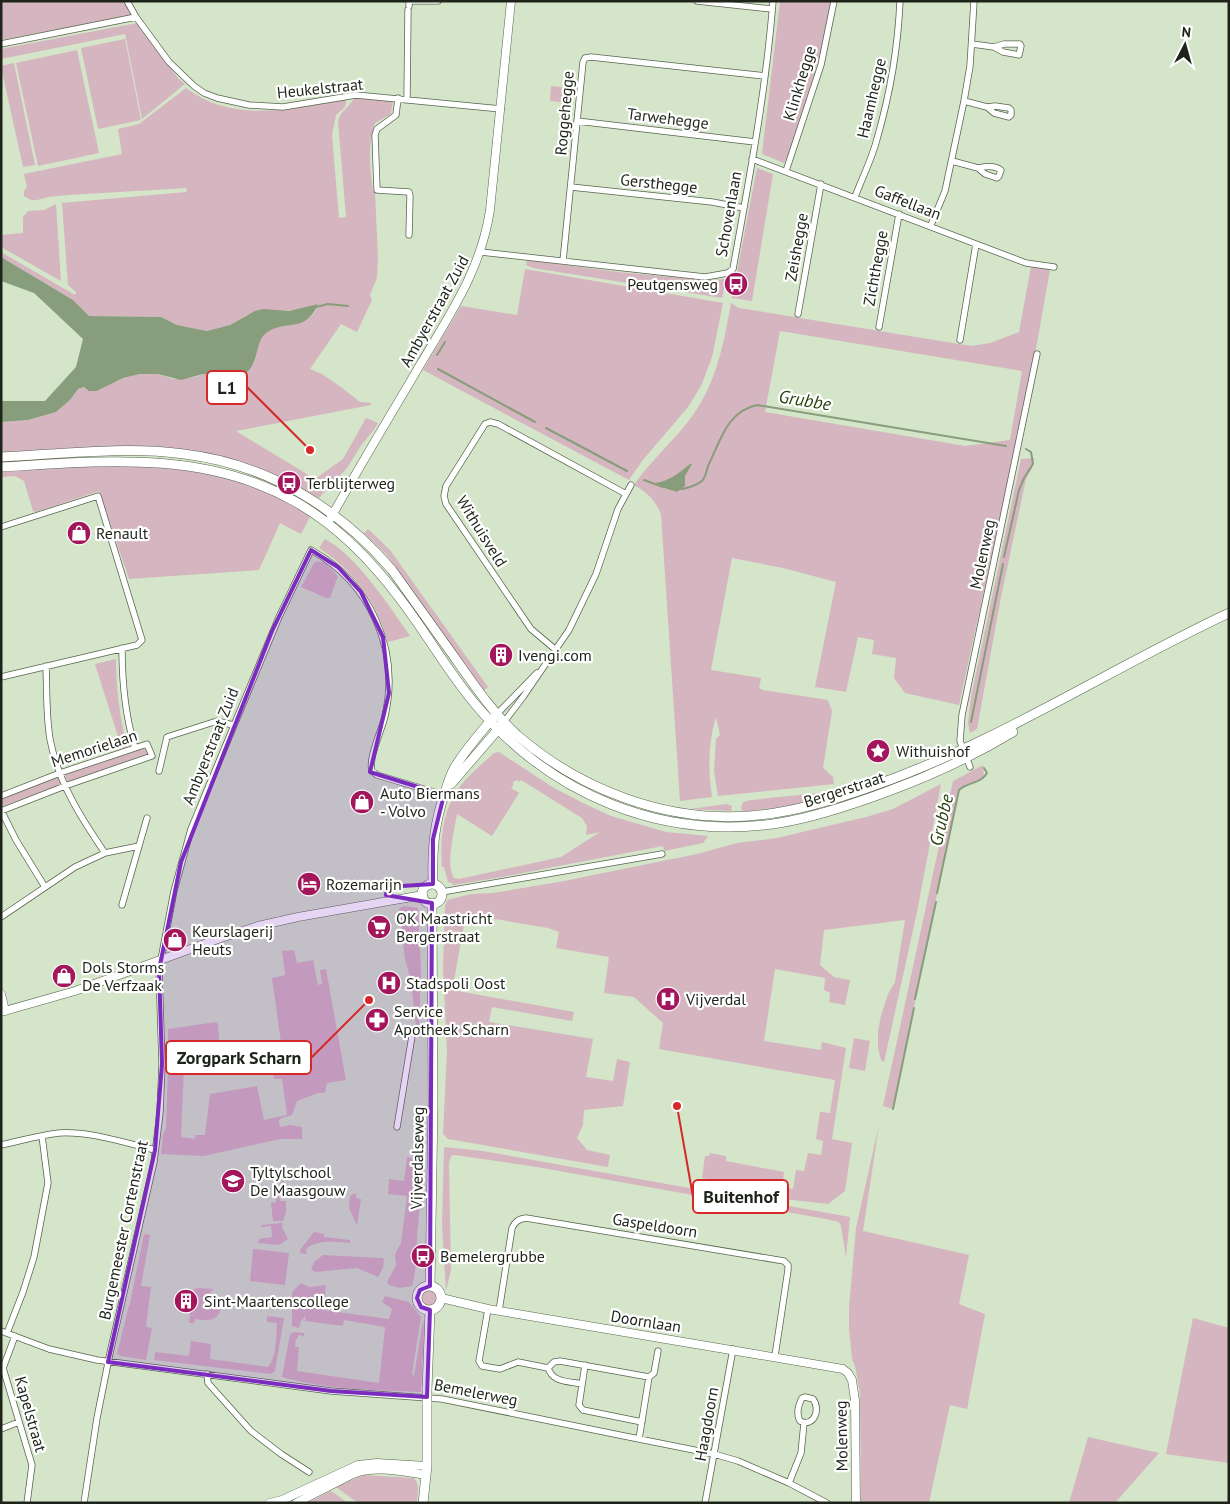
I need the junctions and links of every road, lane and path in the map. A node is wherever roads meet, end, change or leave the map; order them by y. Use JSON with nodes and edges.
{"nodes":[{"id":1,"x":128,"y":1,"type":"edge"},
{"id":2,"x":427,"y":1,"type":"edge"},
{"id":3,"x":438,"y":1,"type":"edge"},
{"id":4,"x":511,"y":1,"type":"edge"},
{"id":5,"x":698,"y":1,"type":"edge"},
{"id":6,"x":773,"y":1,"type":"edge"},
{"id":7,"x":834,"y":1,"type":"edge"},
{"id":8,"x":900,"y":1,"type":"edge"},
{"id":9,"x":974,"y":1,"type":"edge"},
{"id":10,"x":772,"y":9,"type":"junction"},
{"id":11,"x":136,"y":17,"type":"junction"},
{"id":12,"x":1,"y":44,"type":"edge"},
{"id":13,"x":972,"y":44,"type":"junction"},
{"id":14,"x":994,"y":47,"type":"dead end"},
{"id":15,"x":765,"y":76,"type":"junction"},
{"id":16,"x":398,"y":98,"type":"junction"},
{"id":17,"x":407,"y":100,"type":"junction"},
{"id":18,"x":964,"y":101,"type":"junction"},
{"id":19,"x":987,"y":108,"type":"dead end"},
{"id":20,"x":501,"y":109,"type":"junction"},
{"id":21,"x":577,"y":121,"type":"junction"},
{"id":22,"x":755,"y":142,"type":"junction"},
{"id":23,"x":752,"y":159,"type":"junction"},
{"id":24,"x":952,"y":160,"type":"junction"},
{"id":25,"x":978,"y":168,"type":"dead end"},
{"id":26,"x":786,"y":171,"type":"junction"},
{"id":27,"x":822,"y":184,"type":"junction"},
{"id":28,"x":571,"y":187,"type":"junction"},
{"id":29,"x":855,"y":197,"type":"junction"},
{"id":30,"x":744,"y":208,"type":"junction"},
{"id":31,"x":899,"y":214,"type":"junction"},
{"id":32,"x":931,"y":226,"type":"junction"},
{"id":33,"x":409,"y":235,"type":"dead end"},
{"id":34,"x":976,"y":244,"type":"junction"},
{"id":35,"x":481,"y":252,"type":"junction"},
{"id":36,"x":563,"y":261,"type":"junction"},
{"id":37,"x":1054,"y":267,"type":"dead end"},
{"id":38,"x":798,"y":314,"type":"dead end"},
{"id":39,"x":879,"y":327,"type":"dead end"},
{"id":40,"x":960,"y":340,"type":"dead end"},
{"id":41,"x":1037,"y":354,"type":"dead end"},
{"id":42,"x":1,"y":457,"type":"edge"},
{"id":43,"x":1,"y":466,"type":"edge"},
{"id":44,"x":631,"y":485,"type":"dead end"},
{"id":45,"x":626,"y":494,"type":"junction"},
{"id":46,"x":333,"y":513,"type":"junction"},
{"id":47,"x":328,"y":523,"type":"junction"},
{"id":48,"x":1,"y":527,"type":"edge"},
{"id":49,"x":1229,"y":614,"type":"edge"},
{"id":50,"x":122,"y":648,"type":"junction"},
{"id":51,"x":556,"y":650,"type":"junction"},
{"id":52,"x":46,"y":666,"type":"junction"},
{"id":53,"x":540,"y":670,"type":"junction"},
{"id":54,"x":1,"y":676,"type":"edge"},
{"id":55,"x":497,"y":714,"type":"junction"},
{"id":56,"x":490,"y":722,"type":"junction"},
{"id":57,"x":504,"y":722,"type":"junction"},
{"id":58,"x":233,"y":725,"type":"junction"},
{"id":59,"x":497,"y":730,"type":"junction"},
{"id":60,"x":135,"y":748,"type":"junction"},
{"id":61,"x":966,"y":759,"type":"junction"},
{"id":62,"x":160,"y":771,"type":"dead end"},
{"id":63,"x":60,"y":773,"type":"junction"},
{"id":64,"x":65,"y":786,"type":"junction"},
{"id":65,"x":444,"y":795,"type":"junction"},
{"id":66,"x":1,"y":796,"type":"edge"},
{"id":67,"x":1,"y":810,"type":"edge"},
{"id":68,"x":147,"y":818,"type":"dead end"},
{"id":69,"x":140,"y":846,"type":"junction"},
{"id":70,"x":105,"y":853,"type":"junction"},
{"id":71,"x":662,"y":854,"type":"dead end"},
{"id":72,"x":433,"y":884,"type":"junction"},
{"id":73,"x":45,"y":886,"type":"junction"},
{"id":74,"x":442,"y":892,"type":"junction"},
{"id":75,"x":423,"y":896,"type":"junction"},
{"id":76,"x":432,"y":903,"type":"junction"},
{"id":77,"x":122,"y":905,"type":"dead end"},
{"id":78,"x":1,"y":917,"type":"edge"},
{"id":79,"x":161,"y":960,"type":"junction"},
{"id":80,"x":1,"y":994,"type":"edge"},
{"id":81,"x":3,"y":1011,"type":"edge"},
{"id":82,"x":433,"y":1032,"type":"junction"},
{"id":83,"x":397,"y":1127,"type":"dead end"},
{"id":84,"x":42,"y":1136,"type":"junction"},
{"id":85,"x":1,"y":1145,"type":"edge"},
{"id":86,"x":155,"y":1150,"type":"junction"},
{"id":87,"x":430,"y":1286,"type":"junction"},
{"id":88,"x":441,"y":1298,"type":"junction"},
{"id":89,"x":488,"y":1309,"type":"junction"},
{"id":90,"x":430,"y":1310,"type":"junction"},
{"id":91,"x":499,"y":1311,"type":"junction"},
{"id":92,"x":4,"y":1332,"type":"edge"},
{"id":93,"x":15,"y":1336,"type":"junction"},
{"id":94,"x":733,"y":1349,"type":"junction"},
{"id":95,"x":658,"y":1351,"type":"dead end"},
{"id":96,"x":775,"y":1356,"type":"junction"},
{"id":97,"x":108,"y":1362,"type":"junction"},
{"id":98,"x":585,"y":1366,"type":"junction"},
{"id":99,"x":2,"y":1368,"type":"edge"},
{"id":100,"x":548,"y":1368,"type":"junction"},
{"id":101,"x":845,"y":1370,"type":"joint"},
{"id":102,"x":207,"y":1374,"type":"junction"},
{"id":103,"x":649,"y":1377,"type":"junction"},
{"id":104,"x":582,"y":1384,"type":"junction"},
{"id":105,"x":19,"y":1422,"type":"junction"},
{"id":106,"x":642,"y":1422,"type":"junction"},
{"id":107,"x":804,"y":1423,"type":"junction"},
{"id":108,"x":1,"y":1428,"type":"edge"},
{"id":109,"x":639,"y":1439,"type":"junction"},
{"id":110,"x":714,"y":1454,"type":"junction"},
{"id":111,"x":426,"y":1470,"type":"junction"},
{"id":112,"x":308,"y":1472,"type":"dead end"},
{"id":113,"x":789,"y":1483,"type":"junction"},
{"id":114,"x":282,"y":1501,"type":"edge"},
{"id":115,"x":27,"y":1503,"type":"edge"},
{"id":116,"x":84,"y":1503,"type":"edge"},
{"id":117,"x":270,"y":1503,"type":"edge"},
{"id":118,"x":296,"y":1503,"type":"edge"},
{"id":119,"x":423,"y":1503,"type":"edge"},
{"id":120,"x":705,"y":1503,"type":"edge"},
{"id":121,"x":827,"y":1503,"type":"edge"},
{"id":122,"x":856,"y":1503,"type":"edge"}],
"edges":[{"from":1,"to":11,"type":"street","name":"Heukelstraat"},
{"from":2,"to":3,"type":"street"},
{"from":2,"to":17,"type":"street"},
{"from":4,"to":20,"type":"street","name":"Ambyerstraat Zuid"},
{"from":5,"to":10,"type":"street"},
{"from":6,"to":10,"type":"street","name":"Schovenlaan"},
{"from":7,"to":26,"type":"street","name":"Klinkhegge"},
{"from":8,"to":29,"type":"street","name":"Haamhegge"},
{"from":9,"to":13,"type":"street"},
{"from":10,"to":15,"type":"street","name":"Schovenlaan"},
{"from":11,"to":12,"type":"street"},
{"from":11,"to":16,"type":"street","name":"Heukelstraat"},
{"from":13,"to":14,"type":"street"},
{"from":13,"to":18,"type":"street"},
{"from":15,"to":21,"type":"street","name":"Roggehegge"},
{"from":15,"to":22,"type":"street","name":"Schovenlaan"},
{"from":16,"to":17,"type":"street","name":"Heukelstraat"},
{"from":16,"to":33,"type":"street"},
{"from":17,"to":20,"type":"street","name":"Heukelstraat"},
{"from":18,"to":19,"type":"street"},
{"from":18,"to":24,"type":"street"},
{"from":20,"to":35,"type":"street","name":"Ambyerstraat Zuid"},
{"from":21,"to":22,"type":"street","name":"Tarwehegge"},
{"from":21,"to":28,"type":"street","name":"Roggehegge"},
{"from":22,"to":23,"type":"street","name":"Schovenlaan"},
{"from":23,"to":26,"type":"street","name":"Gaffellaan"},
{"from":23,"to":30,"type":"street","name":"Schovenlaan"},
{"from":24,"to":25,"type":"street"},
{"from":24,"to":32,"type":"street"},
{"from":26,"to":27,"type":"street","name":"Gaffellaan"},
{"from":27,"to":29,"type":"street","name":"Gaffellaan"},
{"from":27,"to":38,"type":"street","name":"Zeishegge"},
{"from":28,"to":30,"type":"street","name":"Gersthegge"},
{"from":28,"to":36,"type":"street","name":"Roggehegge"},
{"from":29,"to":31,"type":"street","name":"Gaffellaan"},
{"from":30,"to":36,"type":"street","name":"Schovenlaan"},
{"from":31,"to":32,"type":"street","name":"Gaffellaan"},
{"from":31,"to":39,"type":"street","name":"Zichthegge"},
{"from":32,"to":34,"type":"street","name":"Gaffellaan"},
{"from":34,"to":37,"type":"street","name":"Gaffellaan"},
{"from":34,"to":40,"type":"street"},
{"from":35,"to":36,"type":"street","name":"Schovenlaan"},
{"from":35,"to":46,"type":"street","name":"Ambyerstraat Zuid"},
{"from":41,"to":61,"type":"street","name":"Molenweg"},
{"from":42,"to":46,"type":"main road"},
{"from":43,"to":47,"type":"main road"},
{"from":44,"to":45,"type":"street"},
{"from":45,"to":51,"type":"street"},
{"from":45,"to":51,"type":"street","name":"Withuisveld"},
{"from":46,"to":47,"type":"street","name":"Ambyerstraat Zuid"},
{"from":46,"to":55,"type":"main road"},
{"from":47,"to":56,"type":"main road"},
{"from":48,"to":50,"type":"street"},
{"from":49,"to":61,"type":"main road","name":"Bergerstraat"},
{"from":50,"to":52,"type":"street"},
{"from":50,"to":60,"type":"street"},
{"from":51,"to":53,"type":"street"},
{"from":52,"to":54,"type":"street"},
{"from":52,"to":63,"type":"street"},
{"from":53,"to":55,"type":"street"},
{"from":53,"to":57,"type":"street"},
{"from":55,"to":56,"type":"main road"},
{"from":55,"to":57,"type":"main road"},
{"from":56,"to":59,"type":"main road"},
{"from":56,"to":65,"type":"main road"},
{"from":57,"to":59,"type":"main road"},
{"from":57,"to":61,"type":"main road","name":"Bergerstraat"},
{"from":58,"to":62,"type":"street"},
{"from":58,"to":65,"type":"street","name":"Ambyerstraat Zuid"},
{"from":58,"to":79,"type":"street","name":"Ambyerstraat Zuid"},
{"from":59,"to":61,"type":"main road","name":"Bergerstraat"},
{"from":59,"to":65,"type":"main road"},
{"from":60,"to":63,"type":"street","name":"Memorielaan"},
{"from":60,"to":64,"type":"street","name":"Memorielaan"},
{"from":63,"to":64,"type":"street"},
{"from":63,"to":66,"type":"street","name":"Memorielaan"},
{"from":64,"to":67,"type":"street","name":"Memorielaan"},
{"from":64,"to":70,"type":"street"},
{"from":65,"to":72,"type":"main road"},
{"from":67,"to":73,"type":"street"},
{"from":68,"to":69,"type":"street"},
{"from":69,"to":70,"type":"street"},
{"from":69,"to":77,"type":"street"},
{"from":70,"to":73,"type":"street"},
{"from":71,"to":74,"type":"street"},
{"from":72,"to":74,"type":"main road"},
{"from":72,"to":75,"type":"main road"},
{"from":73,"to":78,"type":"street"},
{"from":74,"to":76,"type":"main road"},
{"from":75,"to":76,"type":"main road"},
{"from":75,"to":79,"type":"street"},
{"from":76,"to":82,"type":"main road","name":"Vijverdalseweg"},
{"from":79,"to":81,"type":"street"},
{"from":79,"to":86,"type":"street","name":"Burgemeester Cortenstraat"},
{"from":80,"to":81,"type":"street"},
{"from":82,"to":83,"type":"street","name":"Vijverdalseweg"},
{"from":82,"to":87,"type":"main road","name":"Vijverdalseweg"},
{"from":84,"to":85,"type":"street"},
{"from":84,"to":86,"type":"street"},
{"from":84,"to":92,"type":"street"},
{"from":86,"to":97,"type":"street","name":"Burgemeester Cortenstraat"},
{"from":87,"to":88,"type":"main road"},
{"from":87,"to":90,"type":"main road"},
{"from":88,"to":89,"type":"street","name":"Doornlaan"},
{"from":88,"to":90,"type":"main road"},
{"from":89,"to":91,"type":"street","name":"Doornlaan"},
{"from":89,"to":100,"type":"street"},
{"from":90,"to":111,"type":"main road","bridge":true},
{"from":91,"to":94,"type":"street","name":"Doornlaan"},
{"from":91,"to":96,"type":"street","name":"Gaspeldoorn"},
{"from":92,"to":93,"type":"street","name":"Bemelerweg"},
{"from":93,"to":97,"type":"street","name":"Bemelerweg"},
{"from":93,"to":99,"type":"street","name":"Kapelstraat"},
{"from":94,"to":96,"type":"street","name":"Doornlaan"},
{"from":94,"to":110,"type":"street","name":"Haagdoorn"},
{"from":95,"to":103,"type":"street"},
{"from":96,"to":101,"type":"street","name":"Doornlaan"},
{"from":97,"to":102,"type":"street","name":"Bemelerweg"},
{"from":97,"to":116,"type":"street","name":"Burgemeester Cortenstraat"},
{"from":98,"to":100,"type":"street"},
{"from":98,"to":103,"type":"street"},
{"from":98,"to":104,"type":"street"},
{"from":99,"to":105,"type":"street","name":"Kapelstraat"},
{"from":100,"to":104,"type":"street"},
{"from":101,"to":122,"type":"street","name":"Molenweg"},
{"from":102,"to":109,"type":"street","name":"Bemelerweg"},
{"from":102,"to":112,"type":"street"},
{"from":103,"to":106,"type":"street"},
{"from":104,"to":106,"type":"street"},
{"from":105,"to":108,"type":"street"},
{"from":105,"to":115,"type":"street","name":"Kapelstraat"},
{"from":106,"to":109,"type":"street"},
{"from":107,"to":107,"type":"street"},
{"from":107,"to":113,"type":"street"},
{"from":109,"to":110,"type":"street","name":"Bemelerweg"},
{"from":110,"to":113,"type":"street","name":"Bemelerweg"},
{"from":110,"to":120,"type":"street","name":"Haagdoorn"},
{"from":111,"to":114,"type":"street"},
{"from":111,"to":118,"type":"street"},
{"from":111,"to":119,"type":"main road"},
{"from":113,"to":121,"type":"street","name":"Bemelerweg"},
{"from":114,"to":117,"type":"street"}]}
